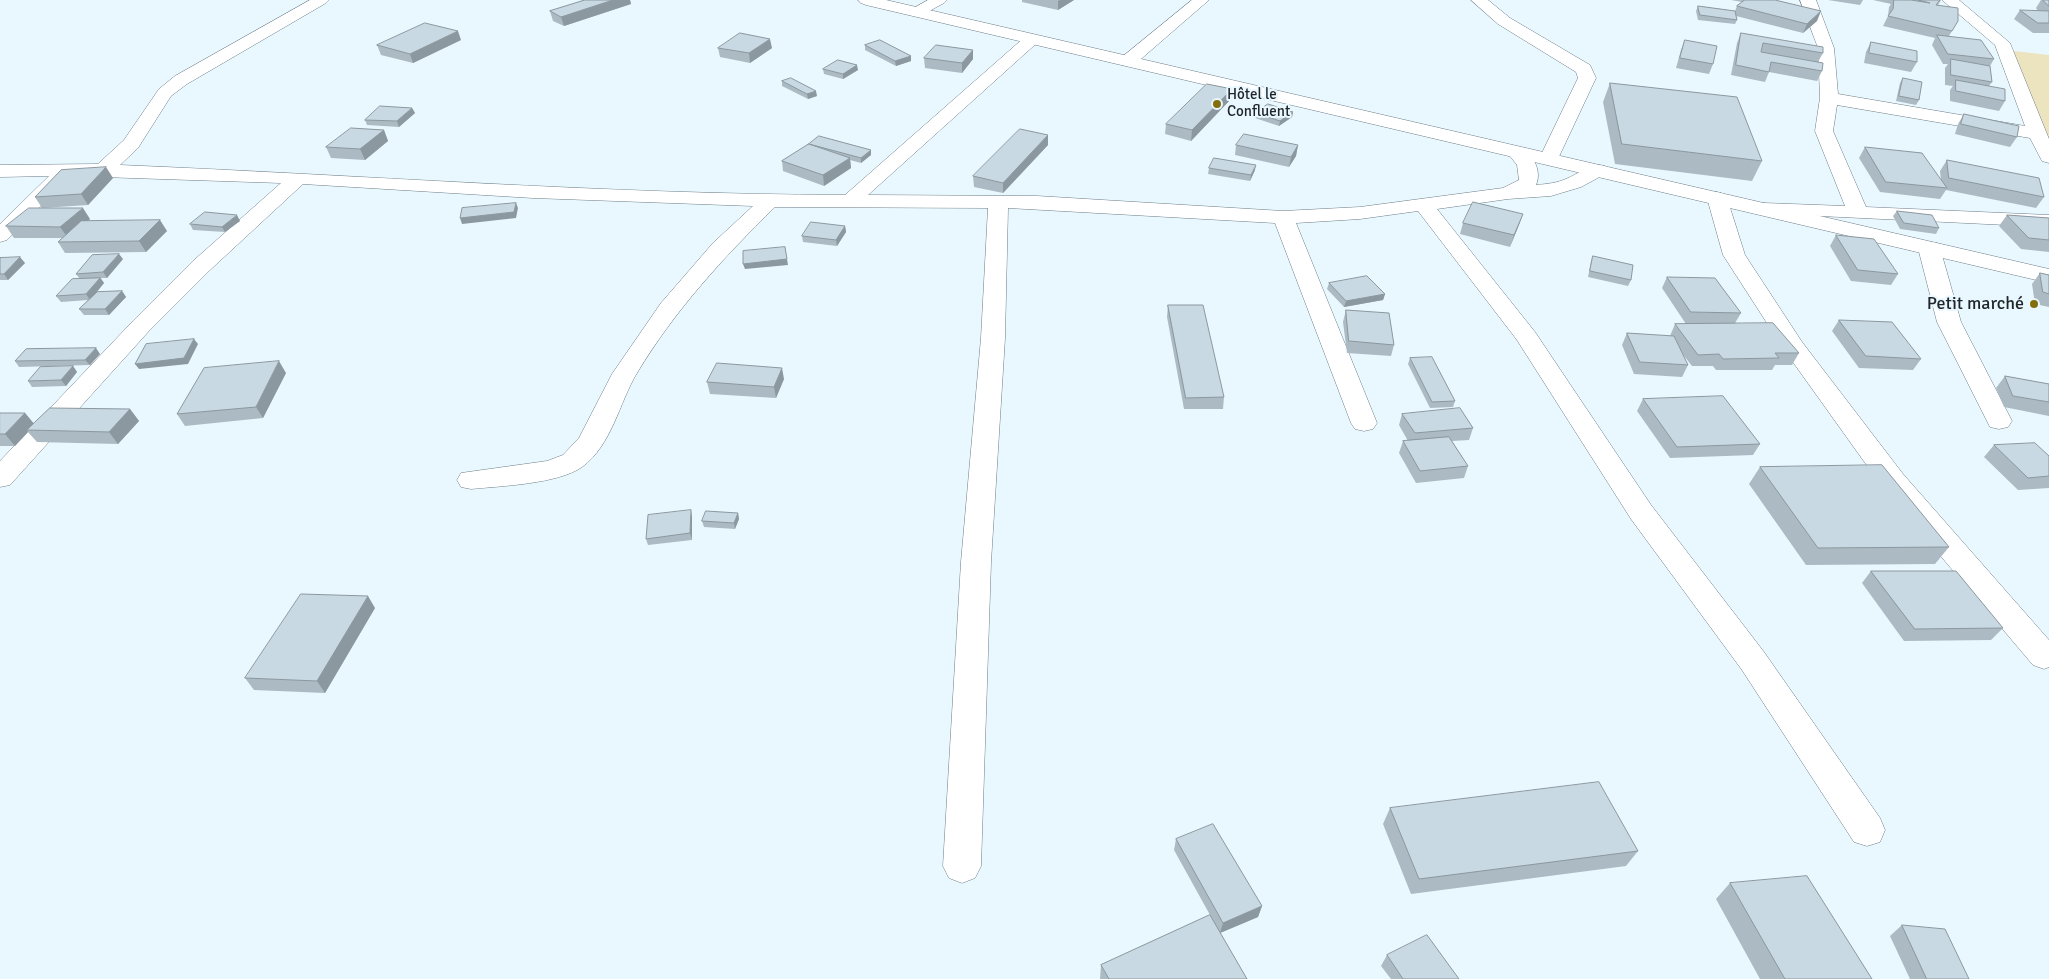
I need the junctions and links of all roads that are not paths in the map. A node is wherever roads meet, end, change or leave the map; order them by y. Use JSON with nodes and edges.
{"nodes":[{"id":1,"x":321,"y":0,"type":"edge"},
{"id":2,"x":866,"y":0,"type":"edge"},
{"id":3,"x":939,"y":0,"type":"edge"},
{"id":4,"x":1201,"y":0,"type":"edge"},
{"id":5,"x":1479,"y":0,"type":"edge"},
{"id":6,"x":1808,"y":0,"type":"edge"},
{"id":7,"x":1950,"y":0,"type":"edge"},
{"id":8,"x":916,"y":12,"type":"junction"},
{"id":9,"x":1032,"y":39,"type":"junction"},
{"id":10,"x":1128,"y":61,"type":"junction"},
{"id":11,"x":1829,"y":98,"type":"junction"},
{"id":12,"x":2037,"y":134,"type":"junction"},
{"id":13,"x":1515,"y":151,"type":"junction"},
{"id":14,"x":2049,"y":157,"type":"edge"},
{"id":15,"x":1549,"y":159,"type":"junction"},
{"id":16,"x":67,"y":170,"type":"junction"},
{"id":17,"x":103,"y":170,"type":"junction"},
{"id":18,"x":1598,"y":170,"type":"junction"},
{"id":19,"x":0,"y":171,"type":"edge"},
{"id":20,"x":298,"y":178,"type":"junction"},
{"id":21,"x":1508,"y":193,"type":"junction"},
{"id":22,"x":1717,"y":198,"type":"junction"},
{"id":23,"x":770,"y":201,"type":"junction"},
{"id":24,"x":849,"y":202,"type":"junction"},
{"id":25,"x":998,"y":202,"type":"junction"},
{"id":26,"x":1424,"y":206,"type":"junction"},
{"id":27,"x":1764,"y":209,"type":"junction"},
{"id":28,"x":1858,"y":213,"type":"junction"},
{"id":29,"x":1284,"y":217,"type":"junction"},
{"id":30,"x":2049,"y":221,"type":"edge"},
{"id":31,"x":0,"y":236,"type":"edge"},
{"id":32,"x":1929,"y":248,"type":"junction"},
{"id":33,"x":2049,"y":276,"type":"edge"},
{"id":34,"x":1999,"y":421,"type":"dead end"},
{"id":35,"x":1364,"y":424,"type":"dead end"},
{"id":36,"x":0,"y":478,"type":"edge"},
{"id":37,"x":471,"y":480,"type":"dead end"},
{"id":38,"x":2044,"y":656,"type":"dead end"},
{"id":39,"x":1867,"y":830,"type":"dead end"},
{"id":40,"x":962,"y":866,"type":"dead end"}],
"edges":[{"from":1,"to":17,"type":"street"},
{"from":2,"to":8,"type":"street"},
{"from":3,"to":8,"type":"street"},
{"from":4,"to":10,"type":"street"},
{"from":5,"to":15,"type":"street"},
{"from":6,"to":11,"type":"street"},
{"from":7,"to":12,"type":"street"},
{"from":8,"to":9,"type":"street"},
{"from":9,"to":10,"type":"street"},
{"from":9,"to":24,"type":"street"},
{"from":10,"to":13,"type":"street"},
{"from":11,"to":12,"type":"street"},
{"from":11,"to":28,"type":"street"},
{"from":12,"to":14,"type":"street"},
{"from":13,"to":15,"type":"street"},
{"from":13,"to":21,"type":"street"},
{"from":15,"to":18,"type":"street"},
{"from":16,"to":17,"type":"street"},
{"from":16,"to":19,"type":"street"},
{"from":16,"to":31,"type":"street"},
{"from":17,"to":20,"type":"street"},
{"from":18,"to":21,"type":"street"},
{"from":18,"to":22,"type":"street"},
{"from":20,"to":23,"type":"street"},
{"from":20,"to":36,"type":"street"},
{"from":21,"to":26,"type":"street"},
{"from":22,"to":27,"type":"street"},
{"from":22,"to":38,"type":"street"},
{"from":23,"to":24,"type":"street"},
{"from":23,"to":37,"type":"street"},
{"from":24,"to":25,"type":"street"},
{"from":25,"to":29,"type":"street"},
{"from":25,"to":40,"type":"street"},
{"from":26,"to":29,"type":"street"},
{"from":26,"to":39,"type":"street"},
{"from":27,"to":28,"type":"street"},
{"from":27,"to":32,"type":"street"},
{"from":28,"to":30,"type":"street"},
{"from":29,"to":35,"type":"street"},
{"from":32,"to":33,"type":"street"},
{"from":32,"to":34,"type":"street"}]}
